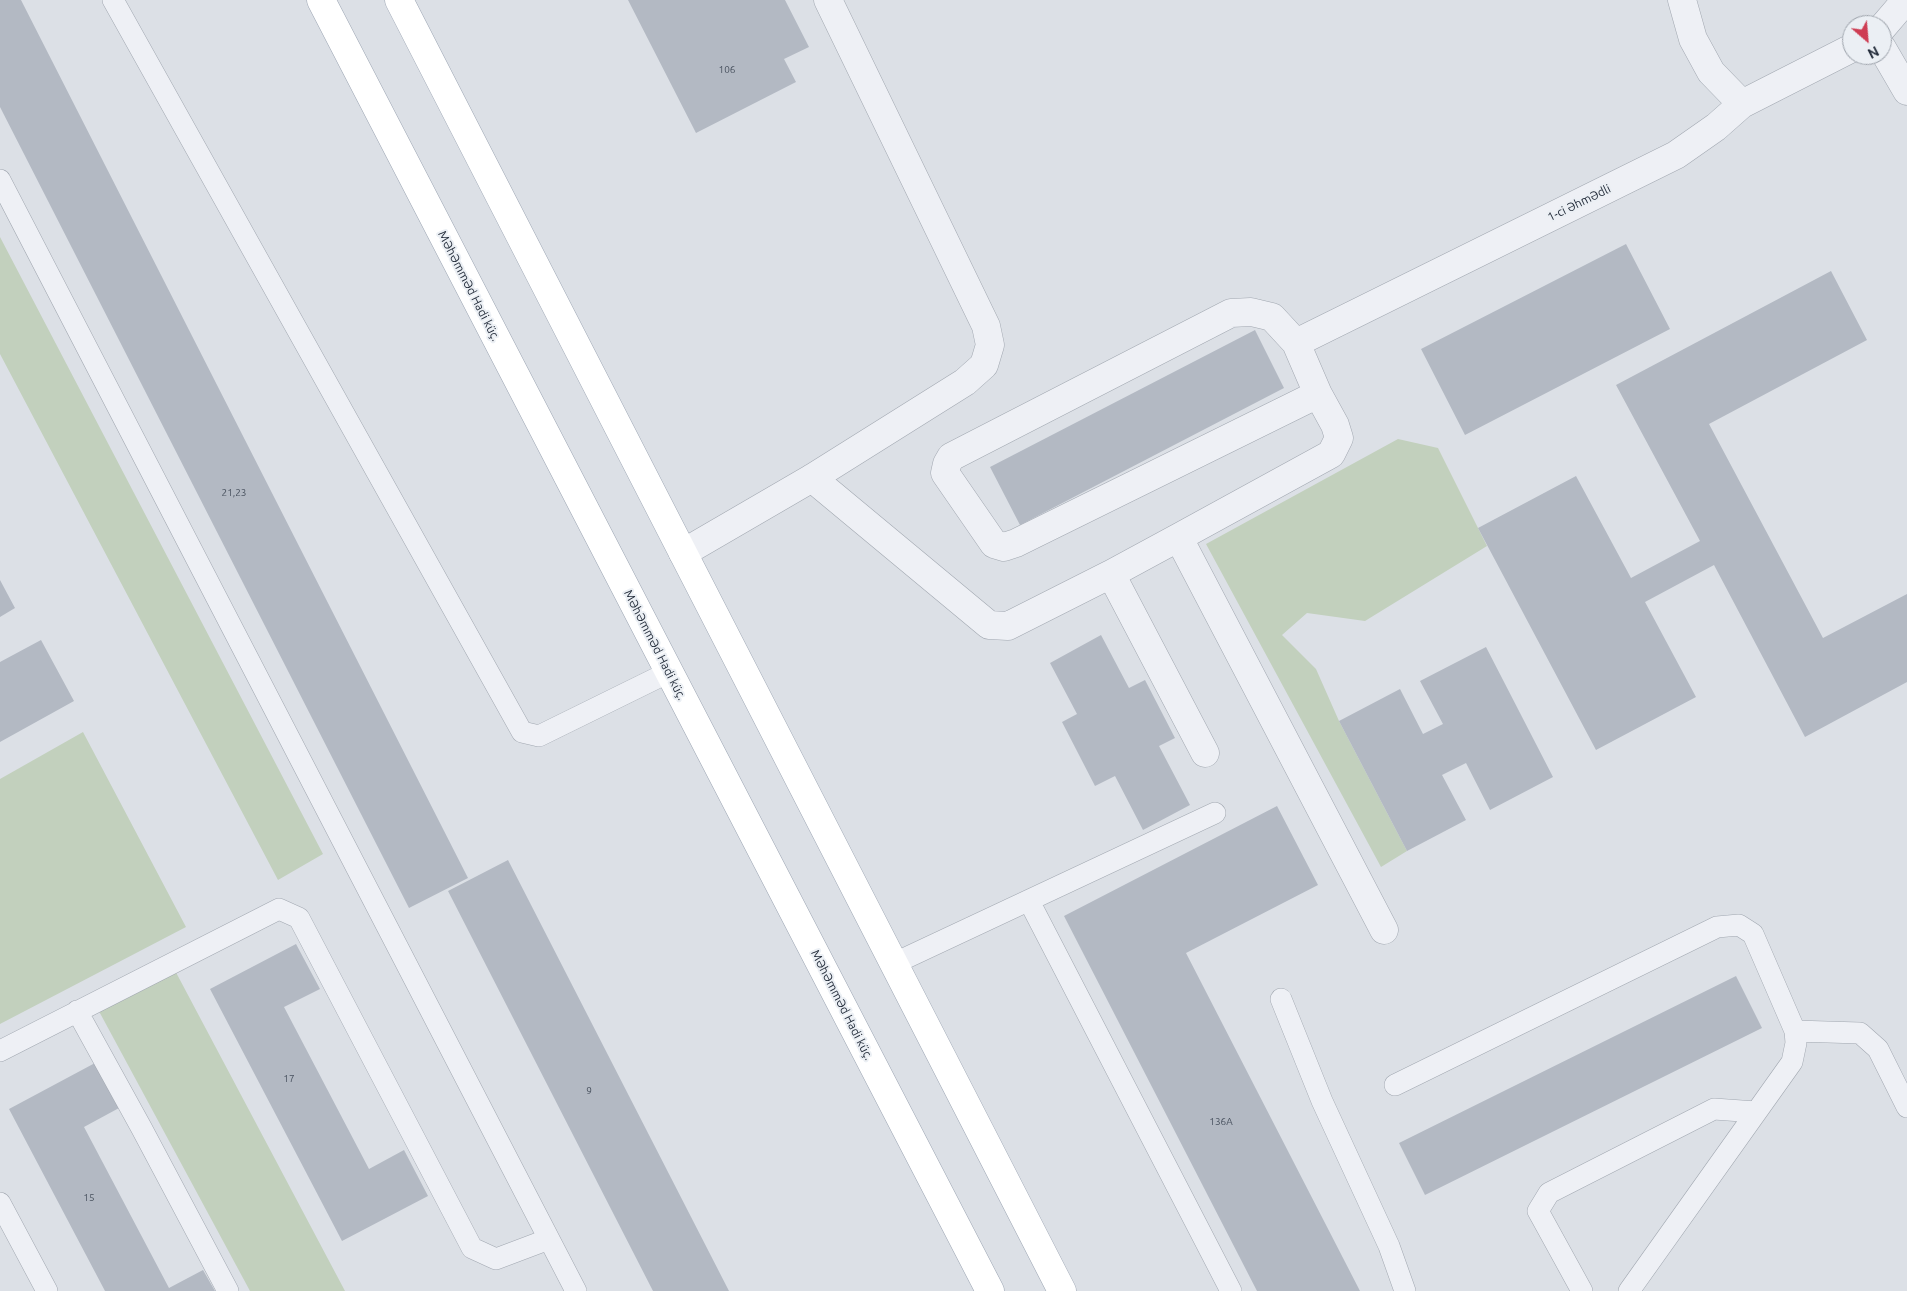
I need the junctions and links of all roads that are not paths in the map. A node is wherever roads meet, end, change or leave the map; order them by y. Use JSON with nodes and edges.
{"nodes":[{"id":1,"x":113,"y":0,"type":"edge"},
{"id":2,"x":321,"y":0,"type":"edge"},
{"id":3,"x":399,"y":0,"type":"edge"},
{"id":4,"x":828,"y":0,"type":"edge"},
{"id":5,"x":1682,"y":0,"type":"edge"},
{"id":6,"x":1906,"y":0,"type":"edge"},
{"id":7,"x":1892,"y":16,"type":"edge"},
{"id":8,"x":1842,"y":53,"type":"edge"},
{"id":9,"x":1892,"y":65,"type":"edge"},
{"id":10,"x":1907,"y":91,"type":"edge"},
{"id":11,"x":1742,"y":104,"type":"junction"},
{"id":12,"x":0,"y":180,"type":"edge"},
{"id":13,"x":1296,"y":344,"type":"junction"},
{"id":14,"x":1318,"y":394,"type":"junction"},
{"id":15,"x":812,"y":478,"type":"junction"},
{"id":16,"x":1183,"y":535,"type":"junction"},
{"id":17,"x":683,"y":552,"type":"junction"},
{"id":18,"x":1111,"y":574,"type":"junction"},
{"id":19,"x":669,"y":672,"type":"junction"},
{"id":20,"x":1206,"y":753,"type":"dead end"},
{"id":21,"x":1215,"y":813,"type":"dead end"},
{"id":22,"x":1029,"y":901,"type":"junction"},
{"id":23,"x":1384,"y":930,"type":"dead end"},
{"id":24,"x":893,"y":964,"type":"junction"},
{"id":25,"x":1281,"y":999,"type":"dead end"},
{"id":26,"x":77,"y":1011,"type":"junction"},
{"id":27,"x":1795,"y":1031,"type":"junction"},
{"id":28,"x":0,"y":1051,"type":"edge"},
{"id":29,"x":1395,"y":1085,"type":"dead end"},
{"id":30,"x":1907,"y":1107,"type":"edge"},
{"id":31,"x":1756,"y":1112,"type":"junction"},
{"id":32,"x":0,"y":1203,"type":"edge"},
{"id":33,"x":549,"y":1239,"type":"junction"},
{"id":34,"x":47,"y":1291,"type":"edge"},
{"id":35,"x":228,"y":1291,"type":"edge"},
{"id":36,"x":576,"y":1291,"type":"edge"},
{"id":37,"x":990,"y":1291,"type":"edge"},
{"id":38,"x":1062,"y":1291,"type":"edge"},
{"id":39,"x":1231,"y":1291,"type":"edge"},
{"id":40,"x":1405,"y":1291,"type":"edge"},
{"id":41,"x":1582,"y":1291,"type":"edge"},
{"id":42,"x":1629,"y":1291,"type":"edge"}],
"edges":[{"from":1,"to":19,"type":"lane"},
{"from":2,"to":19,"type":"main road","name":"Məhəmməd Hadi küç."},
{"from":3,"to":17,"type":"main road"},
{"from":4,"to":15,"type":"street"},
{"from":5,"to":11,"type":"street"},
{"from":6,"to":7,"type":"street"},
{"from":8,"to":11,"type":"street","name":"1-ci Əhmədli"},
{"from":9,"to":10,"type":"street"},
{"from":11,"to":13,"type":"street","name":"1-ci Əhmədli"},
{"from":12,"to":33,"type":"lane"},
{"from":13,"to":14,"type":"street"},
{"from":13,"to":14,"type":"street"},
{"from":14,"to":16,"type":"street"},
{"from":15,"to":17,"type":"street"},
{"from":15,"to":18,"type":"street"},
{"from":16,"to":18,"type":"street"},
{"from":16,"to":23,"type":"street"},
{"from":17,"to":24,"type":"main road"},
{"from":18,"to":20,"type":"street"},
{"from":19,"to":37,"type":"main road","name":"Məhəmməd Hadi küç."},
{"from":21,"to":22,"type":"lane"},
{"from":22,"to":24,"type":"lane"},
{"from":22,"to":39,"type":"lane"},
{"from":24,"to":38,"type":"main road"},
{"from":25,"to":40,"type":"lane"},
{"from":26,"to":28,"type":"lane"},
{"from":26,"to":33,"type":"lane"},
{"from":26,"to":35,"type":"lane"},
{"from":27,"to":29,"type":"lane"},
{"from":27,"to":30,"type":"lane"},
{"from":27,"to":31,"type":"lane"},
{"from":31,"to":41,"type":"lane"},
{"from":31,"to":42,"type":"lane"},
{"from":32,"to":34,"type":"lane"},
{"from":33,"to":36,"type":"lane"}]}
